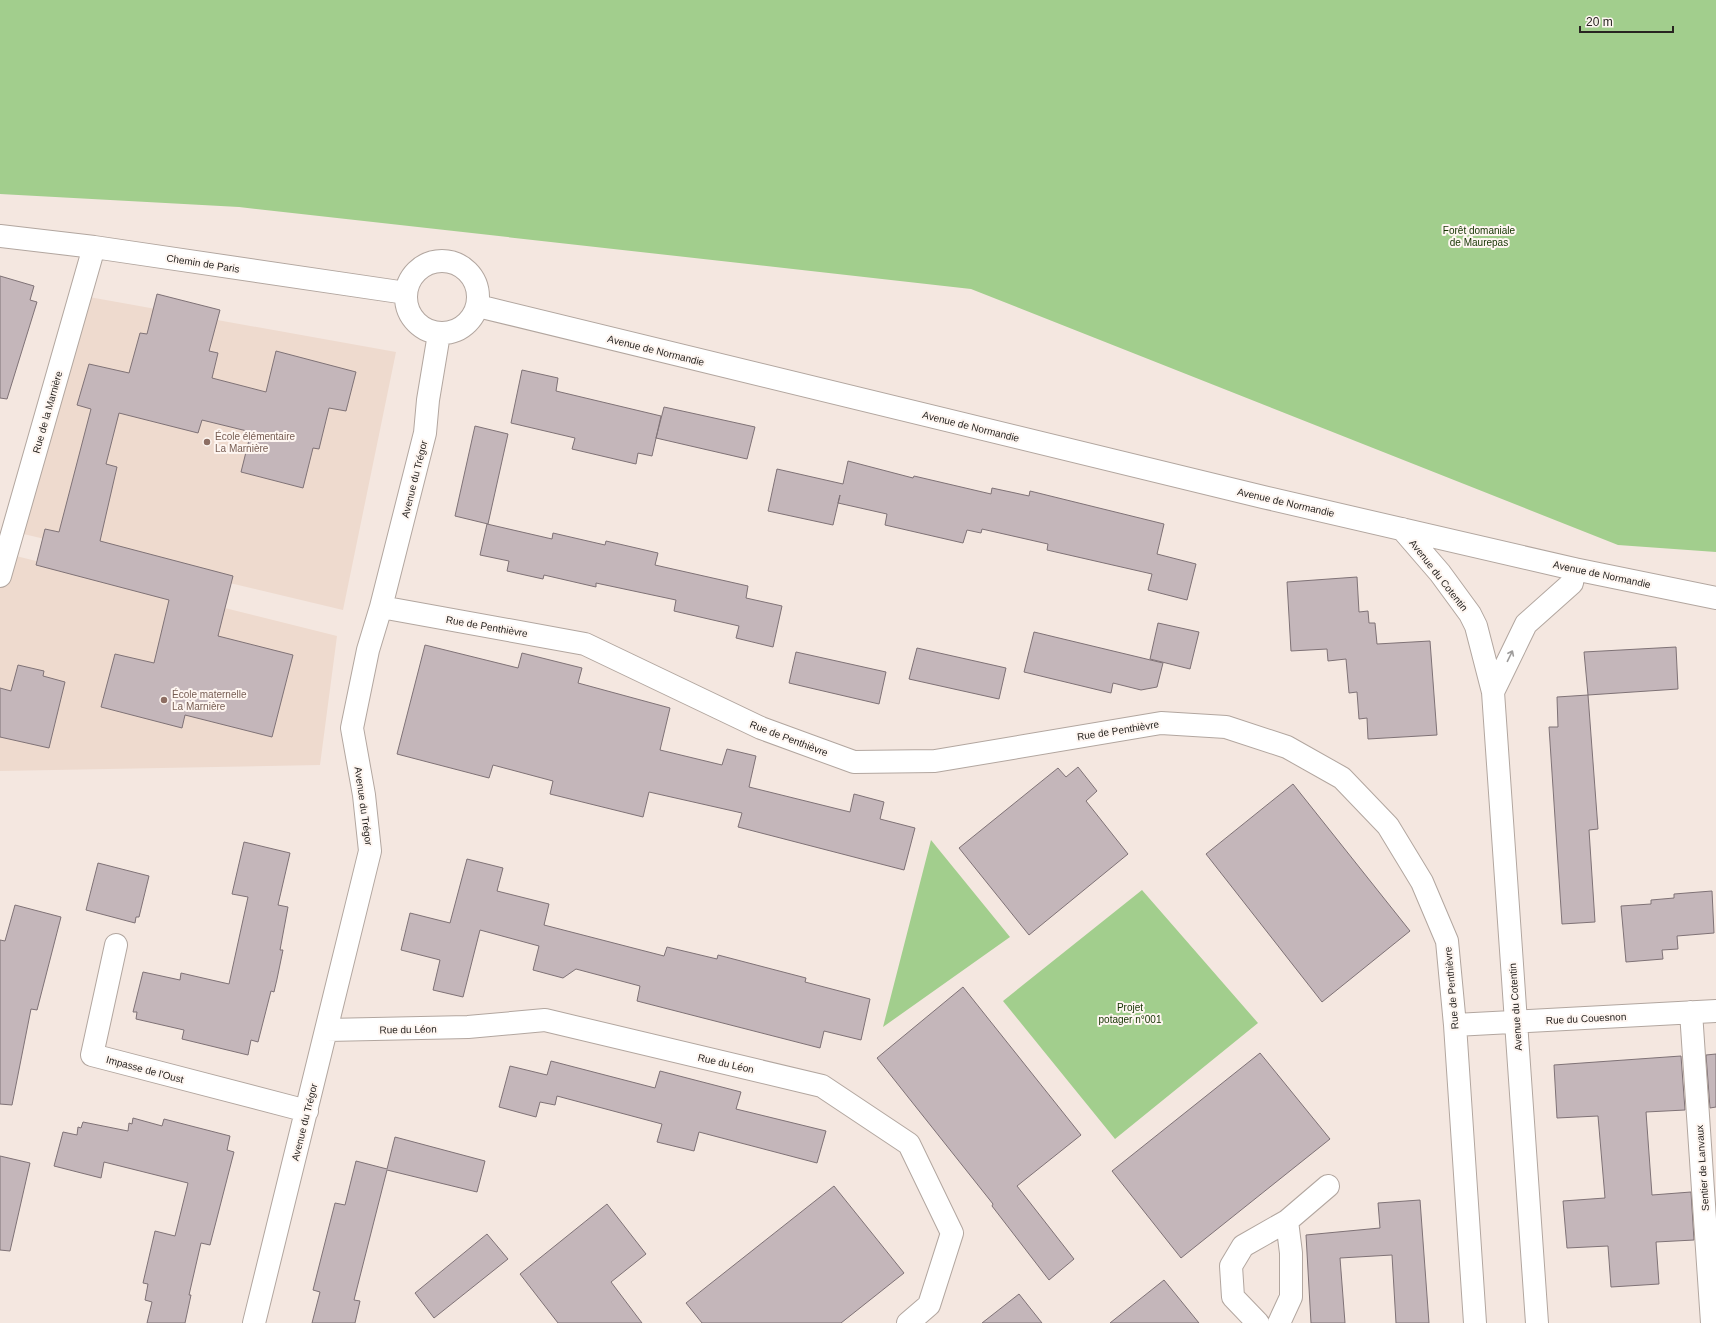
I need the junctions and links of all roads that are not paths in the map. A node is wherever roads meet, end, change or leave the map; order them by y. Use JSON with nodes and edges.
{"nodes":[{"id":1,"x":0,"y":236,"type":"edge"},
{"id":2,"x":94,"y":247,"type":"junction"},
{"id":3,"x":406,"y":293,"type":"junction"},
{"id":4,"x":478,"y":306,"type":"junction"},
{"id":5,"x":439,"y":334,"type":"junction"},
{"id":6,"x":1402,"y":529,"type":"junction"},
{"id":7,"x":1464,"y":543,"type":"junction"},
{"id":8,"x":1574,"y":569,"type":"junction"},
{"id":9,"x":1440,"y":573,"type":"junction"},
{"id":10,"x":0,"y":576,"type":"edge"},
{"id":11,"x":1716,"y":598,"type":"edge"},
{"id":12,"x":381,"y":607,"type":"junction"},
{"id":13,"x":1493,"y":692,"type":"junction"},
{"id":14,"x":116,"y":945,"type":"dead end"},
{"id":15,"x":1716,"y":1011,"type":"edge"},
{"id":16,"x":1691,"y":1012,"type":"junction"},
{"id":17,"x":1516,"y":1022,"type":"junction"},
{"id":18,"x":1455,"y":1025,"type":"junction"},
{"id":19,"x":326,"y":1030,"type":"junction"},
{"id":20,"x":307,"y":1110,"type":"junction"},
{"id":21,"x":1328,"y":1186,"type":"dead end"},
{"id":22,"x":1287,"y":1221,"type":"junction"},
{"id":23,"x":254,"y":1323,"type":"edge"},
{"id":24,"x":908,"y":1323,"type":"edge"},
{"id":25,"x":1258,"y":1323,"type":"edge"},
{"id":26,"x":1280,"y":1323,"type":"edge"},
{"id":27,"x":1475,"y":1323,"type":"edge"},
{"id":28,"x":1537,"y":1323,"type":"edge"},
{"id":29,"x":1712,"y":1323,"type":"edge"}],
"edges":[{"from":1,"to":2,"type":"street","name":"Chemin de Paris"},
{"from":2,"to":3,"type":"street","name":"Chemin de Paris"},
{"from":2,"to":10,"type":"street","name":"Rue de la Marnière"},
{"from":3,"to":4,"type":"street"},
{"from":3,"to":5,"type":"street"},
{"from":4,"to":5,"type":"street"},
{"from":4,"to":6,"type":"street","name":"Avenue de Normandie"},
{"from":5,"to":12,"type":"street","name":"Avenue du Trégor"},
{"from":6,"to":7,"type":"street","name":"Avenue de Normandie"},
{"from":6,"to":9,"type":"street","name":"Avenue du Cotentin"},
{"from":7,"to":8,"type":"street","name":"Avenue de Normandie"},
{"from":7,"to":9,"type":"street"},
{"from":8,"to":11,"type":"street","name":"Avenue de Normandie"},
{"from":13,"to":8,"type":"street","name":"Avenue du Cotentin","one_way":true},
{"from":9,"to":13,"type":"street","name":"Avenue du Cotentin"},
{"from":12,"to":18,"type":"street","name":"Rue de Penthièvre"},
{"from":12,"to":19,"type":"street","name":"Avenue du Trégor"},
{"from":13,"to":17,"type":"street","name":"Avenue du Cotentin"},
{"from":14,"to":20,"type":"street","name":"Impasse de l'Oust"},
{"from":15,"to":16,"type":"street","name":"Rue du Couesnon"},
{"from":16,"to":17,"type":"street","name":"Rue du Couesnon"},
{"from":16,"to":29,"type":"street","name":"Sentier de Lanvaux"},
{"from":17,"to":18,"type":"street","name":"Rue du Couesnon"},
{"from":17,"to":28,"type":"street","name":"Avenue du Cotentin"},
{"from":18,"to":27,"type":"street","name":"Rue de Penthièvre"},
{"from":19,"to":20,"type":"street","name":"Avenue du Trégor"},
{"from":19,"to":24,"type":"street","name":"Rue du Léon"},
{"from":20,"to":23,"type":"street","name":"Avenue du Trégor"},
{"from":21,"to":22,"type":"street"},
{"from":22,"to":25,"type":"street"},
{"from":22,"to":26,"type":"street"}]}
